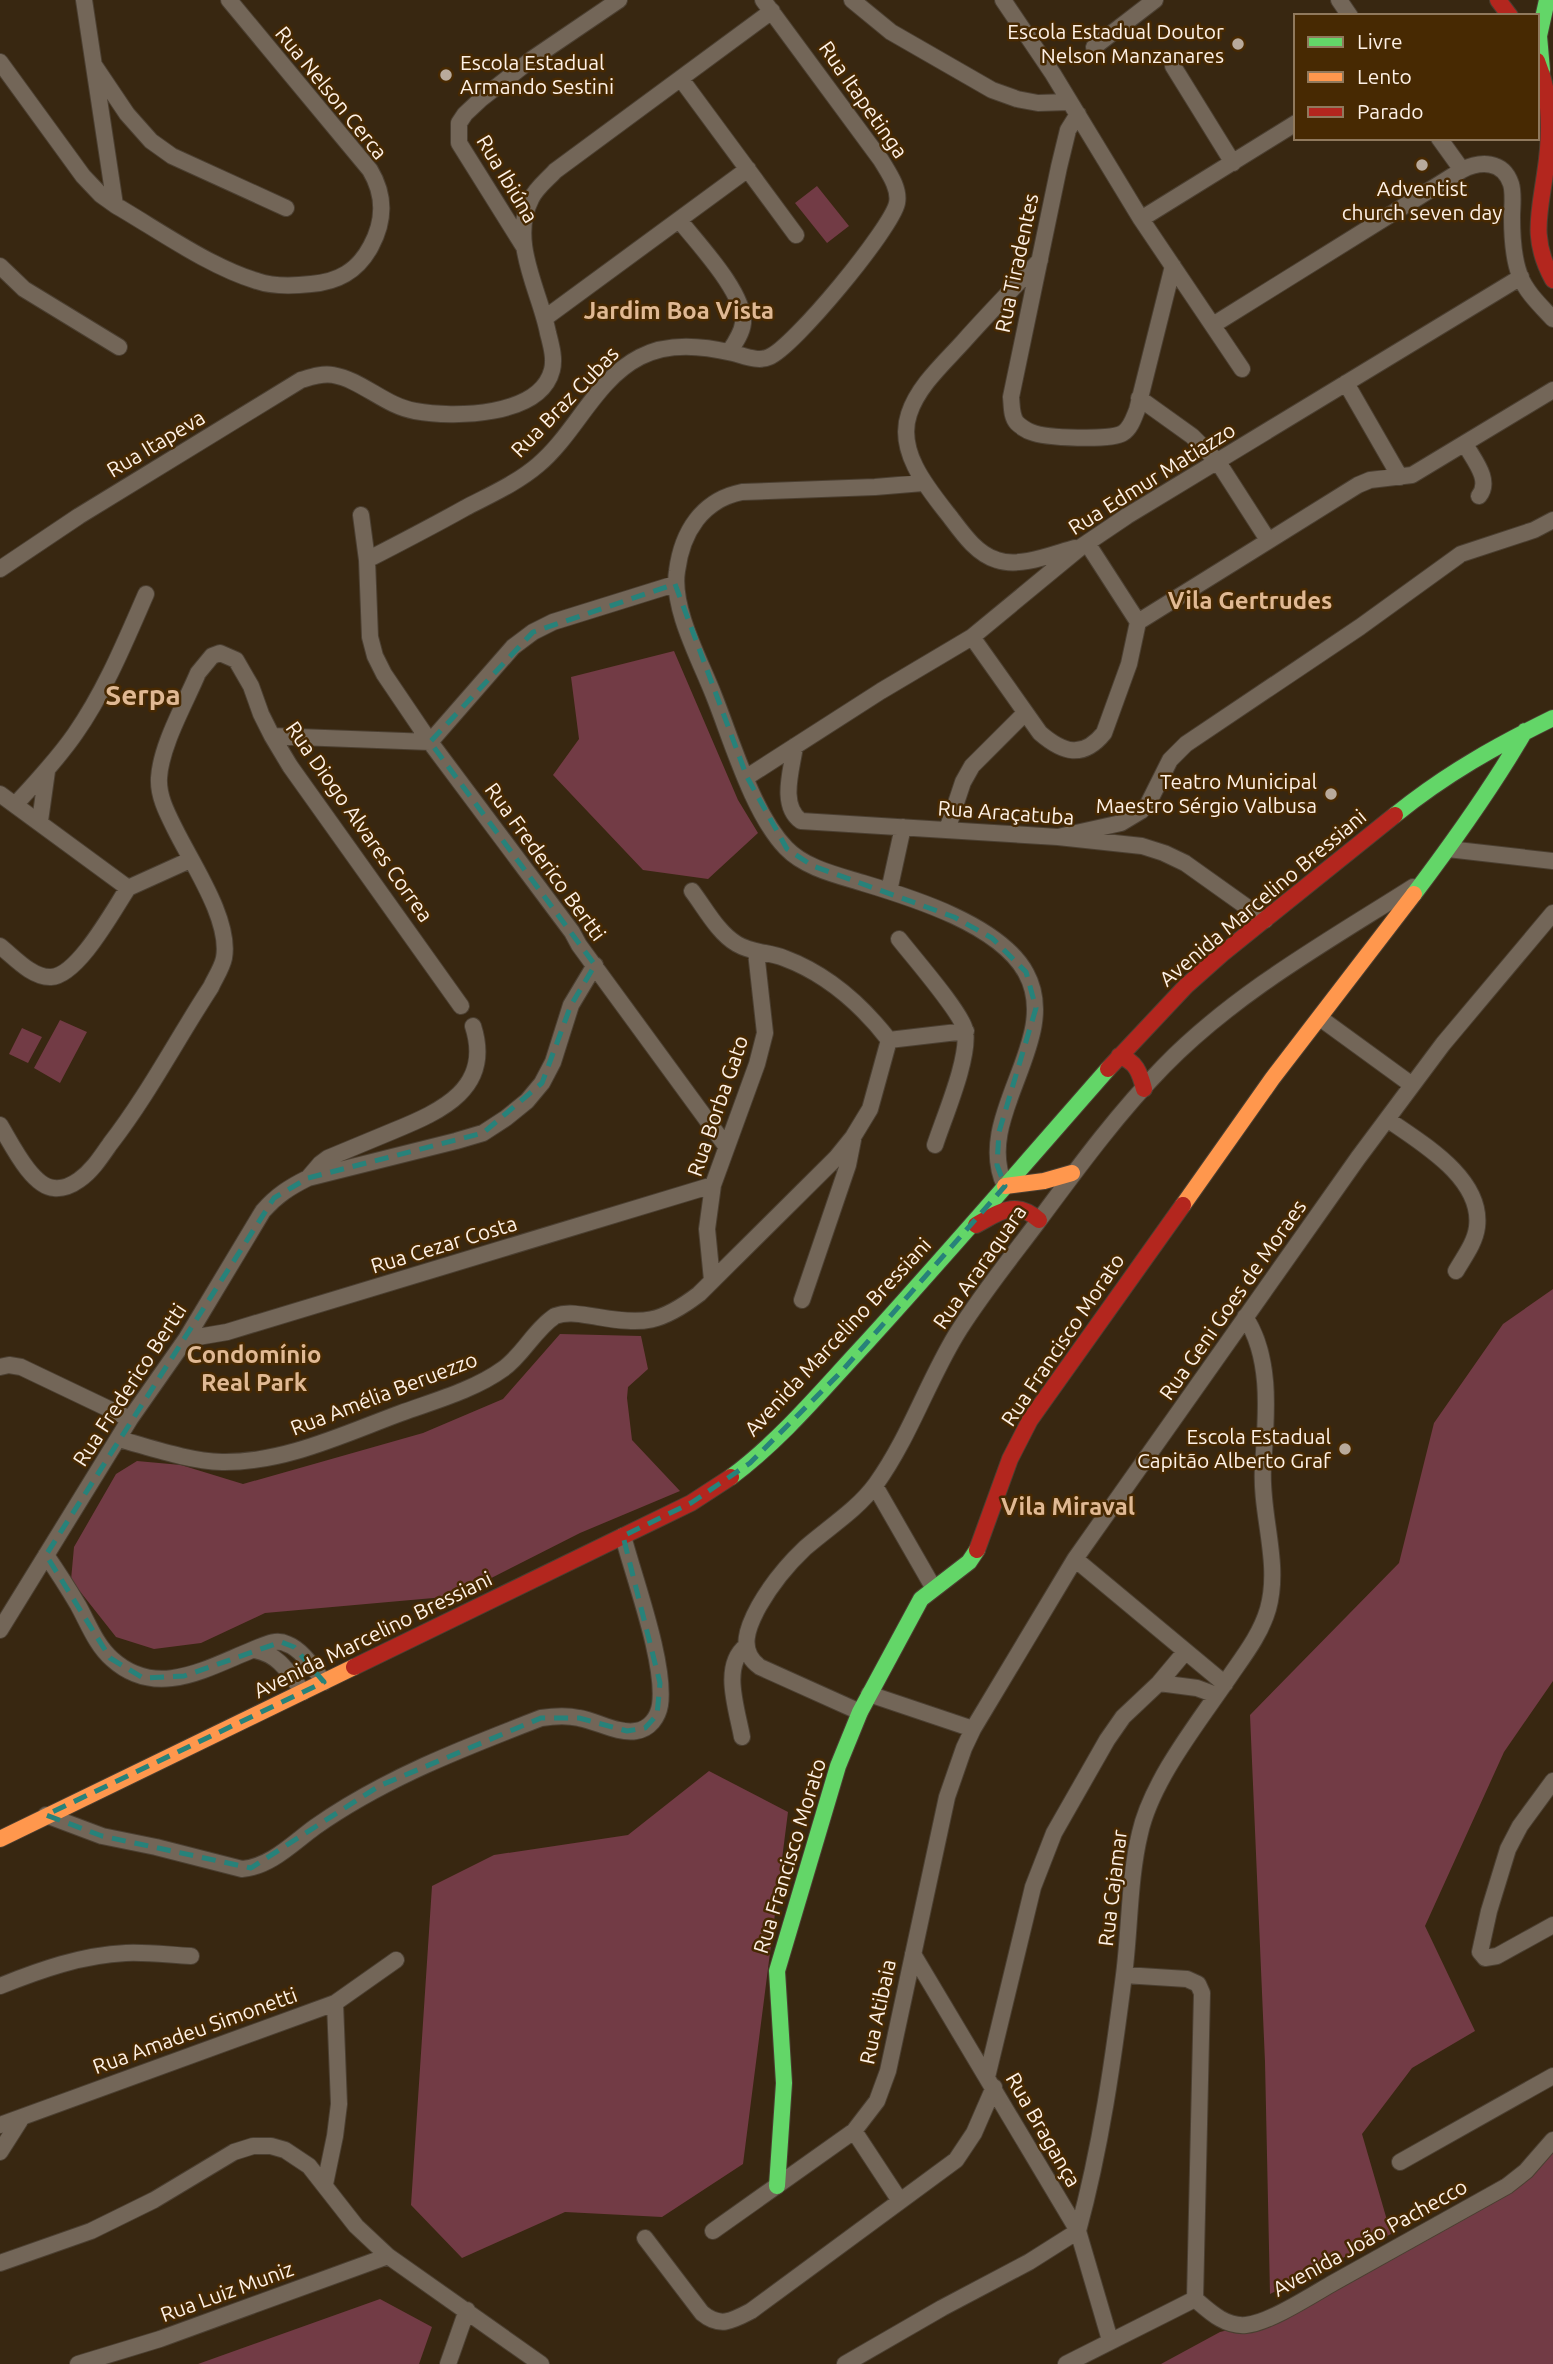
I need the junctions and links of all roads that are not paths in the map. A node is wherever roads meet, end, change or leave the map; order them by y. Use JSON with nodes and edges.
{"nodes":[{"id":1,"x":84,"y":0,"type":"edge"},
{"id":2,"x":229,"y":0,"type":"edge"},
{"id":3,"x":619,"y":0,"type":"edge"},
{"id":4,"x":852,"y":0,"type":"edge"},
{"id":5,"x":1003,"y":0,"type":"edge"},
{"id":6,"x":1547,"y":0,"type":"edge"},
{"id":7,"x":1146,"y":3,"type":"edge"},
{"id":8,"x":768,"y":5,"type":"edge"},
{"id":9,"x":1094,"y":47,"type":"dead end"},
{"id":10,"x":0,"y":62,"type":"edge"},
{"id":11,"x":94,"y":65,"type":"junction"},
{"id":12,"x":1539,"y":65,"type":"edge"},
{"id":13,"x":1173,"y":66,"type":"dead end"},
{"id":14,"x":681,"y":79,"type":"junction"},
{"id":15,"x":1074,"y":108,"type":"junction"},
{"id":16,"x":1294,"y":124,"type":"edge"},
{"id":17,"x":1440,"y":140,"type":"edge"},
{"id":18,"x":1233,"y":163,"type":"junction"},
{"id":19,"x":748,"y":169,"type":"junction"},
{"id":20,"x":1462,"y":170,"type":"junction"},
{"id":21,"x":115,"y":205,"type":"junction"},
{"id":22,"x":286,"y":208,"type":"dead end"},
{"id":23,"x":1142,"y":219,"type":"junction"},
{"id":24,"x":680,"y":221,"type":"junction"},
{"id":25,"x":796,"y":235,"type":"dead end"},
{"id":26,"x":524,"y":247,"type":"junction"},
{"id":27,"x":1040,"y":260,"type":"junction"},
{"id":28,"x":0,"y":266,"type":"edge"},
{"id":29,"x":1173,"y":266,"type":"junction"},
{"id":30,"x":1521,"y":277,"type":"junction"},
{"id":31,"x":1553,"y":281,"type":"edge"},
{"id":32,"x":1002,"y":299,"type":"junction"},
{"id":33,"x":1028,"y":314,"type":"junction"},
{"id":34,"x":545,"y":318,"type":"junction"},
{"id":35,"x":1553,"y":319,"type":"edge"},
{"id":36,"x":1213,"y":325,"type":"junction"},
{"id":37,"x":119,"y":347,"type":"dead end"},
{"id":38,"x":729,"y":352,"type":"junction"},
{"id":39,"x":1242,"y":369,"type":"dead end"},
{"id":40,"x":1346,"y":383,"type":"junction"},
{"id":41,"x":1553,"y":390,"type":"edge"},
{"id":42,"x":1139,"y":398,"type":"junction"},
{"id":43,"x":1465,"y":444,"type":"junction"},
{"id":44,"x":1218,"y":462,"type":"junction"},
{"id":45,"x":1400,"y":477,"type":"junction"},
{"id":46,"x":923,"y":483,"type":"junction"},
{"id":47,"x":1479,"y":496,"type":"dead end"},
{"id":48,"x":361,"y":514,"type":"dead end"},
{"id":49,"x":1553,"y":520,"type":"edge"},
{"id":50,"x":1268,"y":540,"type":"junction"},
{"id":51,"x":1084,"y":545,"type":"junction"},
{"id":52,"x":367,"y":560,"type":"junction"},
{"id":53,"x":0,"y":569,"type":"edge"},
{"id":54,"x":675,"y":584,"type":"junction"},
{"id":55,"x":146,"y":594,"type":"dead end"},
{"id":56,"x":1138,"y":622,"type":"junction"},
{"id":57,"x":972,"y":636,"type":"junction"},
{"id":58,"x":1024,"y":714,"type":"junction"},
{"id":59,"x":1553,"y":718,"type":"edge"},
{"id":60,"x":1525,"y":731,"type":"junction"},
{"id":61,"x":272,"y":736,"type":"junction"},
{"id":62,"x":430,"y":742,"type":"junction"},
{"id":63,"x":795,"y":746,"type":"junction"},
{"id":64,"x":1488,"y":750,"type":"junction"},
{"id":65,"x":47,"y":771,"type":"junction"},
{"id":66,"x":747,"y":777,"type":"junction"},
{"id":67,"x":1489,"y":788,"type":"junction"},
{"id":68,"x":0,"y":794,"type":"edge"},
{"id":69,"x":15,"y":805,"type":"junction"},
{"id":70,"x":40,"y":821,"type":"junction"},
{"id":71,"x":903,"y":827,"type":"junction"},
{"id":72,"x":947,"y":830,"type":"junction"},
{"id":73,"x":1058,"y":838,"type":"junction"},
{"id":74,"x":1448,"y":849,"type":"junction"},
{"id":75,"x":190,"y":860,"type":"junction"},
{"id":76,"x":1553,"y":861,"type":"edge"},
{"id":77,"x":1421,"y":882,"type":"junction"},
{"id":78,"x":128,"y":888,"type":"junction"},
{"id":79,"x":692,"y":891,"type":"dead end"},
{"id":80,"x":889,"y":891,"type":"junction"},
{"id":81,"x":1553,"y":913,"type":"edge"},
{"id":82,"x":1265,"y":920,"type":"junction"},
{"id":83,"x":899,"y":939,"type":"dead end"},
{"id":84,"x":0,"y":946,"type":"edge"},
{"id":85,"x":756,"y":952,"type":"junction"},
{"id":86,"x":595,"y":965,"type":"junction"},
{"id":87,"x":461,"y":1006,"type":"dead end"},
{"id":88,"x":1320,"y":1018,"type":"junction"},
{"id":89,"x":473,"y":1026,"type":"dead end"},
{"id":90,"x":966,"y":1031,"type":"junction"},
{"id":91,"x":889,"y":1040,"type":"junction"},
{"id":92,"x":1119,"y":1056,"type":"junction"},
{"id":93,"x":1412,"y":1085,"type":"junction"},
{"id":94,"x":1144,"y":1089,"type":"junction"},
{"id":95,"x":1387,"y":1119,"type":"junction"},
{"id":96,"x":0,"y":1125,"type":"edge"},
{"id":97,"x":999,"y":1132,"type":"junction"},
{"id":98,"x":853,"y":1137,"type":"junction"},
{"id":99,"x":935,"y":1145,"type":"dead end"},
{"id":100,"x":726,"y":1146,"type":"junction"},
{"id":101,"x":1025,"y":1163,"type":"junction"},
{"id":102,"x":1072,"y":1173,"type":"junction"},
{"id":103,"x":308,"y":1178,"type":"junction"},
{"id":104,"x":713,"y":1185,"type":"junction"},
{"id":105,"x":1005,"y":1186,"type":"junction"},
{"id":106,"x":1039,"y":1220,"type":"junction"},
{"id":107,"x":964,"y":1231,"type":"junction"},
{"id":108,"x":1456,"y":1271,"type":"dead end"},
{"id":109,"x":712,"y":1280,"type":"junction"},
{"id":110,"x":802,"y":1300,"type":"dead end"},
{"id":111,"x":1245,"y":1317,"type":"junction"},
{"id":112,"x":186,"y":1339,"type":"junction"},
{"id":113,"x":0,"y":1367,"type":"edge"},
{"id":114,"x":130,"y":1419,"type":"junction"},
{"id":115,"x":119,"y":1439,"type":"junction"},
{"id":116,"x":875,"y":1486,"type":"junction"},
{"id":117,"x":623,"y":1536,"type":"junction"},
{"id":118,"x":46,"y":1555,"type":"junction"},
{"id":119,"x":1075,"y":1559,"type":"junction"},
{"id":120,"x":933,"y":1587,"type":"junction"},
{"id":121,"x":0,"y":1630,"type":"edge"},
{"id":122,"x":746,"y":1646,"type":"junction"},
{"id":123,"x":254,"y":1650,"type":"junction"},
{"id":124,"x":1185,"y":1652,"type":"junction"},
{"id":125,"x":324,"y":1682,"type":"junction"},
{"id":126,"x":1158,"y":1682,"type":"junction"},
{"id":127,"x":1220,"y":1690,"type":"junction"},
{"id":128,"x":303,"y":1692,"type":"junction"},
{"id":129,"x":869,"y":1694,"type":"junction"},
{"id":130,"x":860,"y":1712,"type":"junction"},
{"id":131,"x":973,"y":1729,"type":"junction"},
{"id":132,"x":742,"y":1737,"type":"dead end"},
{"id":133,"x":1553,"y":1780,"type":"edge"},
{"id":134,"x":46,"y":1815,"type":"junction"},
{"id":135,"x":0,"y":1839,"type":"edge"},
{"id":136,"x":1553,"y":1925,"type":"edge"},
{"id":137,"x":913,"y":1954,"type":"junction"},
{"id":138,"x":191,"y":1956,"type":"dead end"},
{"id":139,"x":396,"y":1960,"type":"dead end"},
{"id":140,"x":1124,"y":1975,"type":"junction"},
{"id":141,"x":0,"y":1986,"type":"edge"},
{"id":142,"x":335,"y":2003,"type":"junction"},
{"id":143,"x":1553,"y":2076,"type":"edge"},
{"id":144,"x":991,"y":2082,"type":"junction"},
{"id":145,"x":21,"y":2119,"type":"junction"},
{"id":146,"x":0,"y":2125,"type":"edge"},
{"id":147,"x":854,"y":2131,"type":"junction"},
{"id":148,"x":1553,"y":2140,"type":"edge"},
{"id":149,"x":0,"y":2152,"type":"edge"},
{"id":150,"x":1400,"y":2162,"type":"dead end"},
{"id":151,"x":325,"y":2184,"type":"junction"},
{"id":152,"x":777,"y":2186,"type":"junction"},
{"id":153,"x":900,"y":2201,"type":"junction"},
{"id":154,"x":713,"y":2231,"type":"dead end"},
{"id":155,"x":1078,"y":2231,"type":"junction"},
{"id":156,"x":645,"y":2238,"type":"dead end"},
{"id":157,"x":388,"y":2256,"type":"junction"},
{"id":158,"x":0,"y":2263,"type":"edge"},
{"id":159,"x":1195,"y":2299,"type":"junction"},
{"id":160,"x":467,"y":2310,"type":"junction"},
{"id":161,"x":1110,"y":2340,"type":"junction"},
{"id":162,"x":78,"y":2364,"type":"edge"},
{"id":163,"x":448,"y":2364,"type":"edge"},
{"id":164,"x":541,"y":2364,"type":"edge"},
{"id":165,"x":845,"y":2364,"type":"edge"},
{"id":166,"x":1066,"y":2364,"type":"edge"}],
"edges":[{"from":1,"to":11,"type":"street"},
{"from":2,"to":21,"type":"street","name":"Rua Nelson Cerca"},
{"from":3,"to":26,"type":"street","name":"Rua Ibiúna"},
{"from":4,"to":15,"type":"street"},
{"from":5,"to":15,"type":"street"},
{"from":6,"to":12,"type":"street"},
{"from":7,"to":9,"type":"street"},
{"from":8,"to":14,"type":"street"},
{"from":8,"to":38,"type":"street","name":"Rua Itapetinga"},
{"from":10,"to":21,"type":"street","name":"Rua Nelson Cerca"},
{"from":11,"to":21,"type":"street"},
{"from":11,"to":22,"type":"street"},
{"from":12,"to":31,"type":"street"},
{"from":13,"to":18,"type":"street"},
{"from":14,"to":19,"type":"street"},
{"from":14,"to":26,"type":"street"},
{"from":15,"to":23,"type":"street"},
{"from":15,"to":27,"type":"street","name":"Rua Tiradentes"},
{"from":16,"to":18,"type":"street"},
{"from":17,"to":20,"type":"street"},
{"from":18,"to":23,"type":"street"},
{"from":19,"to":24,"type":"street"},
{"from":19,"to":25,"type":"street"},
{"from":20,"to":30,"type":"street"},
{"from":20,"to":36,"type":"street"},
{"from":23,"to":29,"type":"street"},
{"from":24,"to":34,"type":"street"},
{"from":24,"to":38,"type":"street"},
{"from":26,"to":34,"type":"street"},
{"from":27,"to":32,"type":"street"},
{"from":27,"to":33,"type":"street","name":"Rua Tiradentes"},
{"from":28,"to":37,"type":"street"},
{"from":29,"to":36,"type":"street"},
{"from":29,"to":42,"type":"street"},
{"from":30,"to":35,"type":"street"},
{"from":30,"to":40,"type":"street","name":"Rua Edmur Matiazzo"},
{"from":32,"to":33,"type":"street"},
{"from":32,"to":46,"type":"street"},
{"from":33,"to":42,"type":"street","name":"Rua Tiradentes"},
{"from":34,"to":53,"type":"street","name":"Rua Itapeva"},
{"from":36,"to":39,"type":"street"},
{"from":38,"to":52,"type":"street","name":"Rua Braz Cubas"},
{"from":40,"to":44,"type":"street","name":"Rua Edmur Matiazzo"},
{"from":40,"to":45,"type":"street"},
{"from":41,"to":43,"type":"street"},
{"from":42,"to":44,"type":"street"},
{"from":43,"to":45,"type":"street"},
{"from":43,"to":47,"type":"street"},
{"from":44,"to":50,"type":"street"},
{"from":44,"to":51,"type":"street","name":"Rua Edmur Matiazzo"},
{"from":45,"to":50,"type":"street"},
{"from":46,"to":51,"type":"street"},
{"from":46,"to":54,"type":"street"},
{"from":48,"to":52,"type":"street","name":"Rua Frederico Bertti"},
{"from":49,"to":73,"type":"street"},
{"from":50,"to":56,"type":"street"},
{"from":51,"to":56,"type":"street"},
{"from":51,"to":57,"type":"street","name":"Rua Edmur Matiazzo"},
{"from":52,"to":62,"type":"street","name":"Rua Frederico Bertti"},
{"from":54,"to":62,"type":"street"},
{"from":54,"to":66,"type":"street"},
{"from":55,"to":65,"type":"street"},
{"from":56,"to":58,"type":"street"},
{"from":57,"to":58,"type":"street"},
{"from":57,"to":63,"type":"street","name":"Rua Edmur Matiazzo"},
{"from":58,"to":72,"type":"street"},
{"from":59,"to":60,"type":"street","name":"Avenida Marcelino Bressiani"},
{"from":60,"to":64,"type":"street","name":"Avenida Marcelino Bressiani"},
{"from":60,"to":67,"type":"street","name":"Rua Francisco Morato"},
{"from":61,"to":62,"type":"street"},
{"from":61,"to":75,"type":"street","name":"Rua Diogo Alvares Correa"},
{"from":61,"to":87,"type":"street","name":"Rua Diogo Alvares Correa"},
{"from":62,"to":86,"type":"street","name":"Rua Frederico Bertti"},
{"from":63,"to":66,"type":"street","name":"Rua Edmur Matiazzo"},
{"from":63,"to":71,"type":"street","name":"Rua Araçatuba"},
{"from":64,"to":67,"type":"street"},
{"from":64,"to":82,"type":"street","name":"Avenida Marcelino Bressiani"},
{"from":65,"to":69,"type":"street"},
{"from":65,"to":70,"type":"street"},
{"from":66,"to":80,"type":"street"},
{"from":67,"to":74,"type":"street","name":"Rua Francisco Morato"},
{"from":68,"to":69,"type":"street"},
{"from":69,"to":70,"type":"street"},
{"from":70,"to":78,"type":"street"},
{"from":71,"to":72,"type":"street","name":"Rua Araçatuba"},
{"from":71,"to":80,"type":"street"},
{"from":72,"to":73,"type":"street","name":"Rua Araçatuba"},
{"from":73,"to":82,"type":"street","name":"Rua Araçatuba"},
{"from":74,"to":76,"type":"street"},
{"from":74,"to":77,"type":"street","name":"Rua Francisco Morato"},
{"from":75,"to":78,"type":"street"},
{"from":75,"to":96,"type":"street"},
{"from":77,"to":88,"type":"street","name":"Rua Francisco Morato"},
{"from":77,"to":94,"type":"street","name":"Rua Araraquara"},
{"from":78,"to":84,"type":"street"},
{"from":79,"to":85,"type":"street"},
{"from":80,"to":97,"type":"street"},
{"from":81,"to":93,"type":"street","name":"Rua Geni Goes de Moraes"},
{"from":82,"to":92,"type":"street","name":"Avenida Marcelino Bressiani"},
{"from":83,"to":90,"type":"street"},
{"from":85,"to":91,"type":"street"},
{"from":85,"to":100,"type":"street","name":"Rua Borba Gato"},
{"from":86,"to":100,"type":"street"},
{"from":86,"to":103,"type":"street","name":"Rua Frederico Bertti"},
{"from":88,"to":93,"type":"street"},
{"from":88,"to":120,"type":"street","name":"Rua Francisco Morato"},
{"from":89,"to":103,"type":"street","name":"Rua Frederico Bertti"},
{"from":90,"to":91,"type":"street"},
{"from":90,"to":99,"type":"street"},
{"from":91,"to":98,"type":"street"},
{"from":92,"to":94,"type":"street"},
{"from":92,"to":101,"type":"street","name":"Avenida Marcelino Bressiani"},
{"from":93,"to":95,"type":"street","name":"Rua Geni Goes de Moraes"},
{"from":94,"to":102,"type":"street","name":"Rua Araraquara"},
{"from":95,"to":108,"type":"street"},
{"from":95,"to":111,"type":"street","name":"Rua Geni Goes de Moraes"},
{"from":97,"to":101,"type":"street"},
{"from":97,"to":105,"type":"street"},
{"from":98,"to":109,"type":"street","name":"Rua Amélia Beruezzo"},
{"from":98,"to":110,"type":"street"},
{"from":100,"to":104,"type":"street","name":"Rua Borba Gato"},
{"from":101,"to":105,"type":"street","name":"Avenida Marcelino Bressiani"},
{"from":102,"to":105,"type":"street"},
{"from":102,"to":106,"type":"street","name":"Rua Araraquara"},
{"from":103,"to":112,"type":"street","name":"Rua Frederico Bertti"},
{"from":104,"to":109,"type":"street","name":"Rua Borba Gato"},
{"from":104,"to":112,"type":"street","name":"Rua Cezar Costa"},
{"from":105,"to":107,"type":"street","name":"Avenida Marcelino Bressiani"},
{"from":106,"to":107,"type":"street"},
{"from":106,"to":116,"type":"street","name":"Rua Araraquara"},
{"from":107,"to":117,"type":"street","name":"Avenida Marcelino Bressiani"},
{"from":109,"to":115,"type":"street","name":"Rua Amélia Beruezzo"},
{"from":111,"to":119,"type":"street","name":"Rua Geni Goes de Moraes"},
{"from":111,"to":127,"type":"street","name":"Rua Cajamar"},
{"from":112,"to":114,"type":"street","name":"Rua Frederico Bertti"},
{"from":113,"to":114,"type":"street"},
{"from":114,"to":115,"type":"street","name":"Rua Frederico Bertti"},
{"from":115,"to":118,"type":"street","name":"Rua Frederico Bertti"},
{"from":116,"to":120,"type":"street"},
{"from":116,"to":122,"type":"street","name":"Rua Araraquara"},
{"from":117,"to":125,"type":"street","name":"Avenida Marcelino Bressiani"},
{"from":117,"to":134,"type":"street"},
{"from":118,"to":121,"type":"street","name":"Rua Frederico Bertti"},
{"from":118,"to":123,"type":"street"},
{"from":119,"to":124,"type":"street"},
{"from":119,"to":131,"type":"street","name":"Rua Geni Goes de Moraes"},
{"from":120,"to":129,"type":"street","name":"Rua Francisco Morato"},
{"from":122,"to":130,"type":"street"},
{"from":122,"to":132,"type":"street","name":"Rua Araraquara"},
{"from":123,"to":125,"type":"street"},
{"from":123,"to":128,"type":"street"},
{"from":124,"to":126,"type":"street"},
{"from":124,"to":127,"type":"street"},
{"from":125,"to":128,"type":"street","name":"Avenida Marcelino Bressiani"},
{"from":126,"to":127,"type":"street"},
{"from":126,"to":144,"type":"street"},
{"from":127,"to":140,"type":"street","name":"Rua Cajamar"},
{"from":128,"to":134,"type":"street","name":"Avenida Marcelino Bressiani"},
{"from":129,"to":130,"type":"street","name":"Rua Francisco Morato"},
{"from":129,"to":131,"type":"street"},
{"from":130,"to":152,"type":"street","name":"Rua Francisco Morato"},
{"from":131,"to":137,"type":"street","name":"Rua Atibaia"},
{"from":133,"to":136,"type":"street"},
{"from":134,"to":135,"type":"street","name":"Avenida Marcelino Bressiani"},
{"from":137,"to":144,"type":"street","name":"Rua Bragança"},
{"from":137,"to":147,"type":"street","name":"Rua Atibaia"},
{"from":138,"to":141,"type":"street"},
{"from":139,"to":142,"type":"street","name":"Rua Amadeu Simonetti"},
{"from":140,"to":155,"type":"street","name":"Rua Cajamar"},
{"from":140,"to":159,"type":"street"},
{"from":142,"to":145,"type":"street","name":"Rua Amadeu Simonetti"},
{"from":142,"to":151,"type":"street"},
{"from":143,"to":150,"type":"street"},
{"from":144,"to":153,"type":"street"},
{"from":144,"to":155,"type":"street","name":"Rua Bragança"},
{"from":145,"to":146,"type":"street","name":"Rua Amadeu Simonetti"},
{"from":145,"to":149,"type":"street"},
{"from":147,"to":152,"type":"street","name":"Rua Atibaia"},
{"from":147,"to":153,"type":"street"},
{"from":148,"to":159,"type":"street","name":"Avenida João Pachecco"},
{"from":151,"to":157,"type":"street"},
{"from":151,"to":158,"type":"street"},
{"from":152,"to":154,"type":"street","name":"Rua Atibaia"},
{"from":153,"to":156,"type":"street"},
{"from":155,"to":161,"type":"street","name":"Rua Bragança"},
{"from":155,"to":165,"type":"street"},
{"from":157,"to":160,"type":"street"},
{"from":157,"to":162,"type":"street","name":"Rua Luiz Muniz"},
{"from":159,"to":161,"type":"street"},
{"from":160,"to":163,"type":"street"},
{"from":160,"to":164,"type":"street"},
{"from":161,"to":166,"type":"street"}]}
